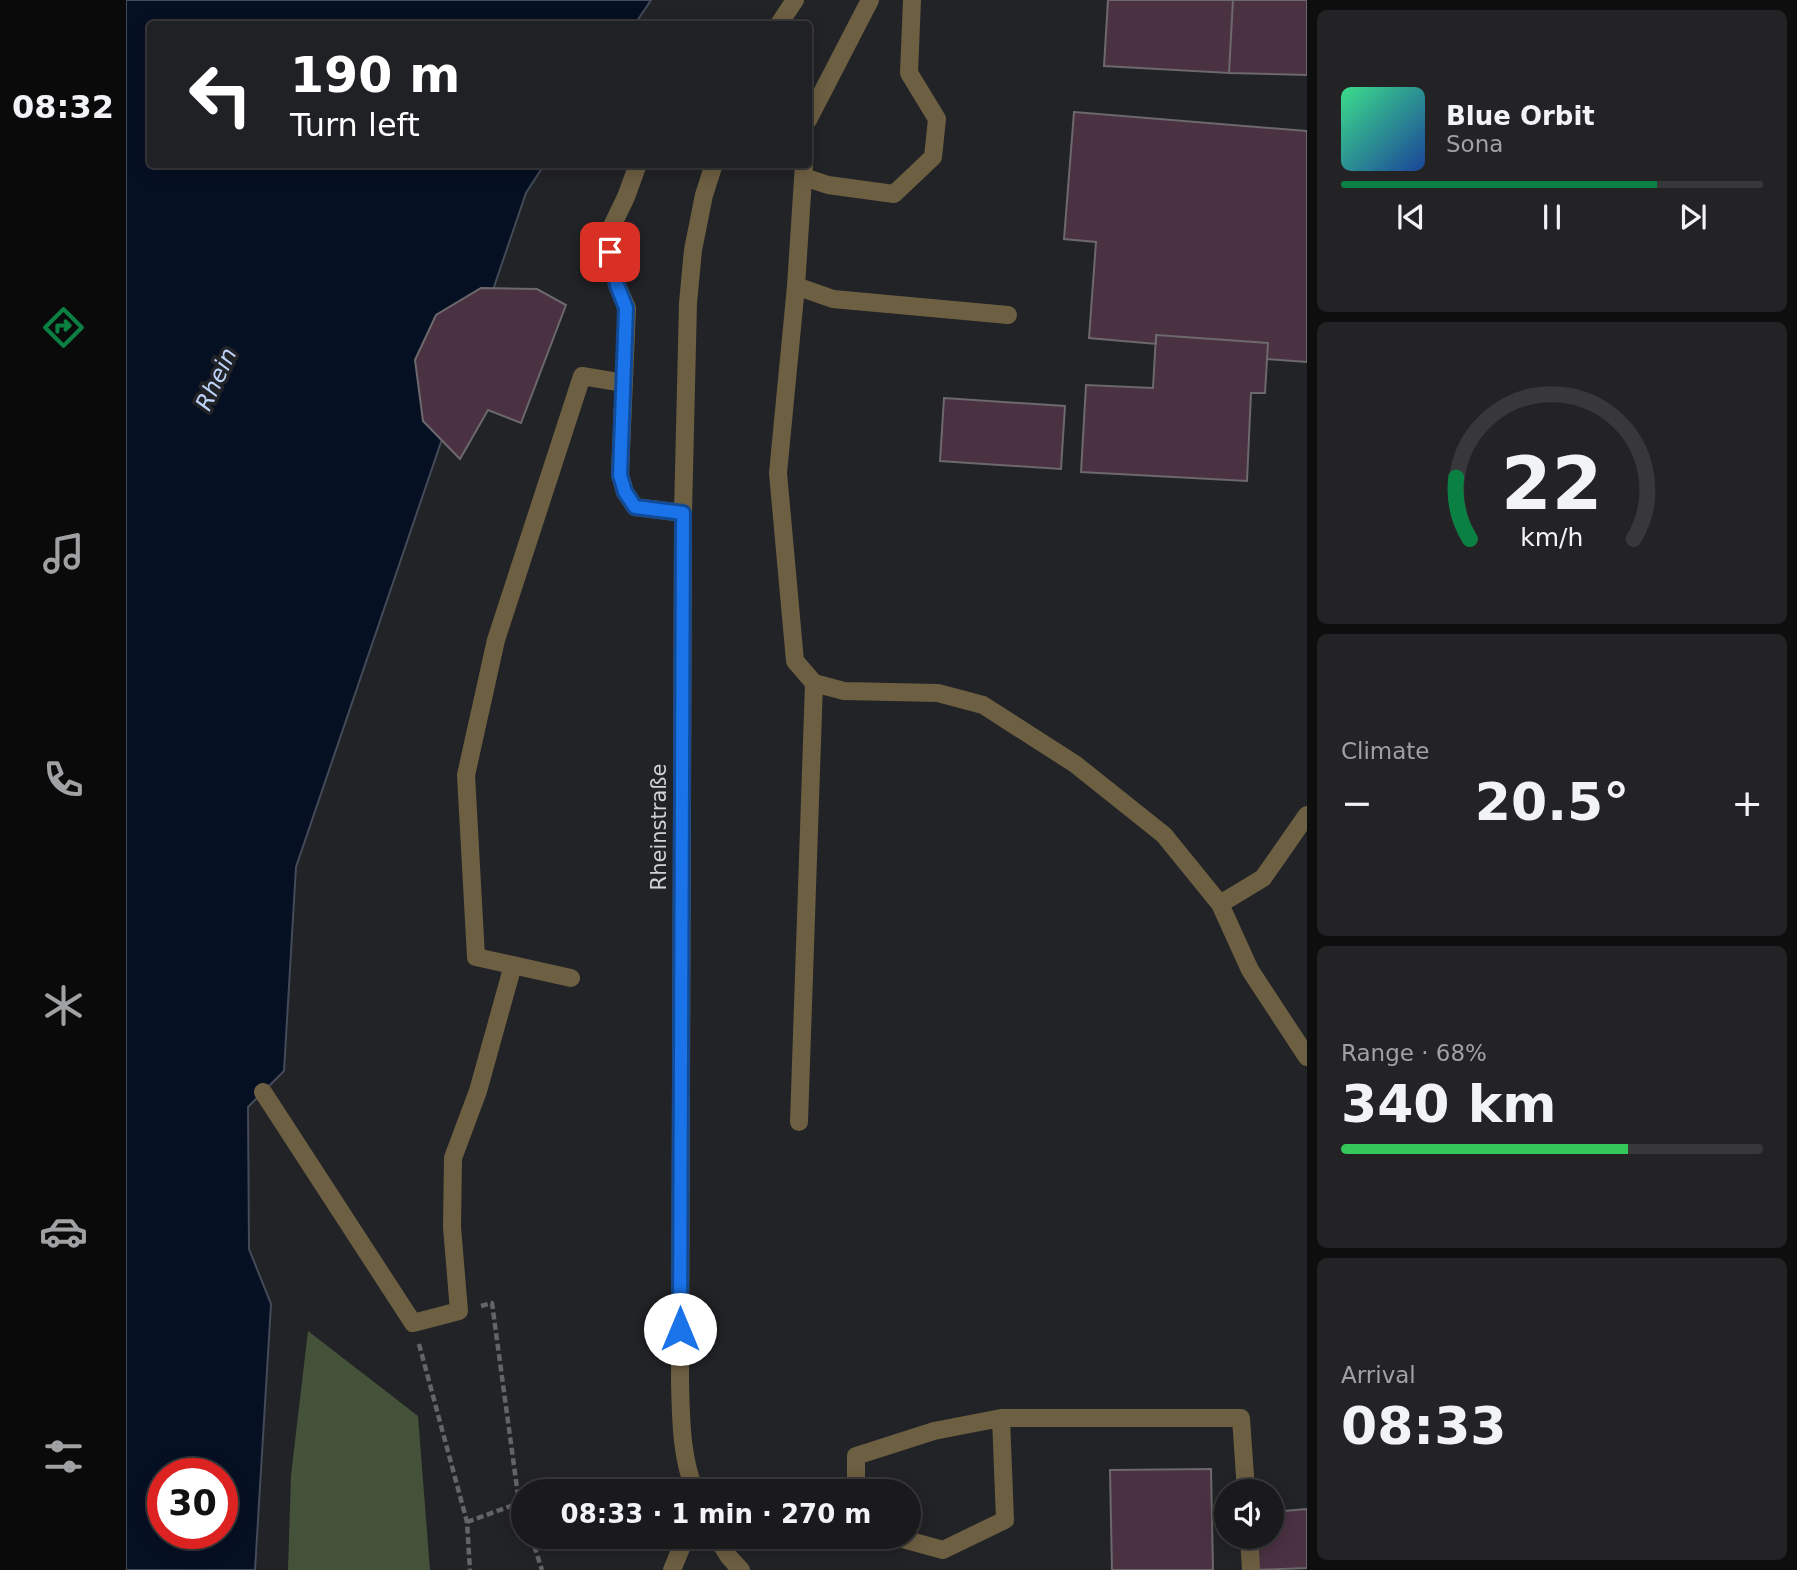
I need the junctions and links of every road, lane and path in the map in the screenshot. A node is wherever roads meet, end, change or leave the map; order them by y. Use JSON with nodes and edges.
{"nodes":[{"id":1,"x":795,"y":0,"type":"edge"},
{"id":2,"x":870,"y":0,"type":"edge"},
{"id":3,"x":912,"y":0,"type":"edge"},
{"id":4,"x":781,"y":21,"type":"edge"},
{"id":5,"x":812,"y":112,"type":"edge"},
{"id":6,"x":637,"y":168,"type":"edge"},
{"id":7,"x":713,"y":168,"type":"edge"},
{"id":8,"x":804,"y":171,"type":"edge"},
{"id":9,"x":796,"y":286,"type":"junction"},
{"id":10,"x":1008,"y":315,"type":"dead end"},
{"id":11,"x":624,"y":383,"type":"junction"},
{"id":12,"x":683,"y":513,"type":"junction"},
{"id":13,"x":814,"y":683,"type":"junction"},
{"id":14,"x":1307,"y":815,"type":"edge"},
{"id":15,"x":1220,"y":904,"type":"junction"},
{"id":16,"x":513,"y":965,"type":"junction"},
{"id":17,"x":571,"y":978,"type":"dead end"},
{"id":18,"x":1307,"y":1057,"type":"edge"},
{"id":19,"x":263,"y":1092,"type":"dead end"},
{"id":20,"x":799,"y":1122,"type":"dead end"},
{"id":21,"x":459,"y":1311,"type":"junction"},
{"id":22,"x":413,"y":1322,"type":"junction"},
{"id":23,"x":1001,"y":1418,"type":"junction"},
{"id":24,"x":516,"y":1479,"type":"edge"},
{"id":25,"x":690,"y":1479,"type":"edge"},
{"id":26,"x":856,"y":1479,"type":"edge"},
{"id":27,"x":1245,"y":1479,"type":"edge"},
{"id":28,"x":511,"y":1506,"type":"edge"},
{"id":29,"x":467,"y":1522,"type":"junction"},
{"id":30,"x":921,"y":1544,"type":"edge"},
{"id":31,"x":535,"y":1549,"type":"edge"},
{"id":32,"x":681,"y":1549,"type":"edge"},
{"id":33,"x":724,"y":1549,"type":"edge"},
{"id":34,"x":1250,"y":1549,"type":"edge"},
{"id":35,"x":470,"y":1570,"type":"edge"},
{"id":36,"x":542,"y":1570,"type":"edge"},
{"id":37,"x":672,"y":1570,"type":"edge"},
{"id":38,"x":741,"y":1570,"type":"edge"},
{"id":39,"x":1251,"y":1570,"type":"edge"}],
"edges":[{"from":1,"to":4,"type":"street"},
{"from":2,"to":5,"type":"street"},
{"from":3,"to":8,"type":"street"},
{"from":6,"to":11,"type":"street"},
{"from":7,"to":12,"type":"street","name":"Rheinstraße"},
{"from":8,"to":9,"type":"street"},
{"from":9,"to":10,"type":"street"},
{"from":9,"to":13,"type":"street"},
{"from":11,"to":12,"type":"street"},
{"from":11,"to":16,"type":"street"},
{"from":12,"to":25,"type":"street","name":"Rheinstraße"},
{"from":13,"to":15,"type":"street"},
{"from":13,"to":20,"type":"street"},
{"from":14,"to":15,"type":"street"},
{"from":15,"to":18,"type":"street"},
{"from":16,"to":17,"type":"street"},
{"from":16,"to":21,"type":"street"},
{"from":19,"to":22,"type":"street"},
{"from":21,"to":22,"type":"street"},
{"from":21,"to":24,"type":"path"},
{"from":22,"to":29,"type":"path"},
{"from":23,"to":26,"type":"street"},
{"from":23,"to":27,"type":"street"},
{"from":23,"to":30,"type":"street"},
{"from":28,"to":29,"type":"path"},
{"from":29,"to":35,"type":"path"},
{"from":31,"to":36,"type":"path"},
{"from":32,"to":37,"type":"street"},
{"from":33,"to":38,"type":"street"},
{"from":34,"to":39,"type":"street"}]}
